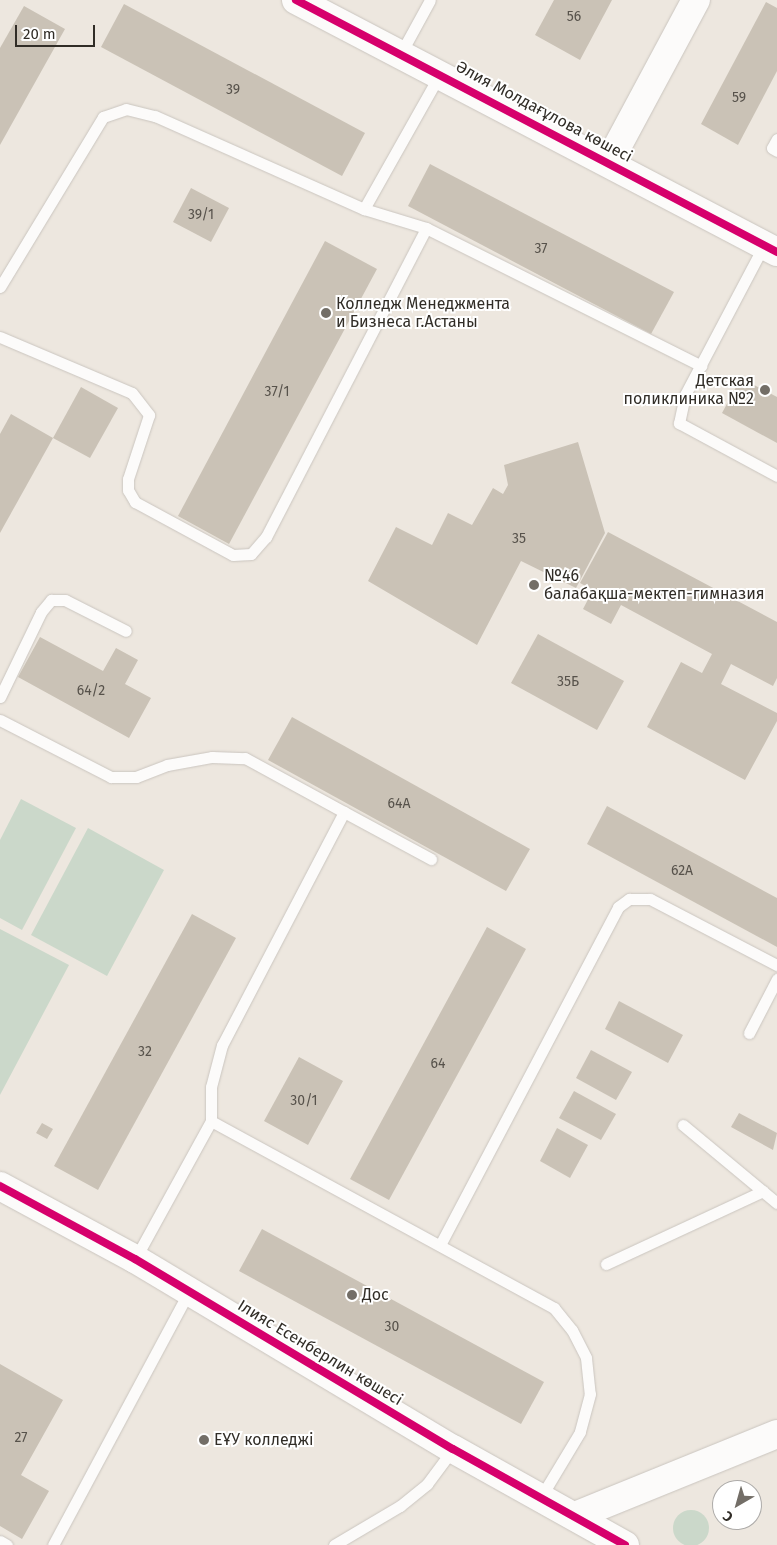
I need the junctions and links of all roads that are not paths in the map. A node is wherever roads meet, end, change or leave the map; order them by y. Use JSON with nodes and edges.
{"nodes":[{"id":1,"x":296,"y":0,"type":"edge"},
{"id":2,"x":430,"y":0,"type":"edge"},
{"id":3,"x":696,"y":0,"type":"edge"},
{"id":4,"x":401,"y":53,"type":"junction"},
{"id":5,"x":441,"y":73,"type":"junction"},
{"id":6,"x":777,"y":139,"type":"edge"},
{"id":7,"x":777,"y":151,"type":"edge"},
{"id":8,"x":610,"y":162,"type":"junction"},
{"id":9,"x":364,"y":209,"type":"junction"},
{"id":10,"x":426,"y":228,"type":"junction"},
{"id":11,"x":771,"y":249,"type":"edge"},
{"id":12,"x":0,"y":287,"type":"edge"},
{"id":13,"x":0,"y":337,"type":"edge"},
{"id":14,"x":701,"y":366,"type":"junction"},
{"id":15,"x":777,"y":476,"type":"edge"},
{"id":16,"x":126,"y":631,"type":"dead end"},
{"id":17,"x":0,"y":697,"type":"edge"},
{"id":18,"x":0,"y":720,"type":"edge"},
{"id":19,"x":344,"y":812,"type":"junction"},
{"id":20,"x":431,"y":859,"type":"dead end"},
{"id":21,"x":777,"y":965,"type":"edge"},
{"id":22,"x":777,"y":979,"type":"edge"},
{"id":23,"x":749,"y":1034,"type":"dead end"},
{"id":24,"x":212,"y":1121,"type":"junction"},
{"id":25,"x":683,"y":1125,"type":"dead end"},
{"id":26,"x":0,"y":1186,"type":"edge"},
{"id":27,"x":763,"y":1191,"type":"junction"},
{"id":28,"x":777,"y":1203,"type":"edge"},
{"id":29,"x":440,"y":1245,"type":"junction"},
{"id":30,"x":136,"y":1259,"type":"junction"},
{"id":31,"x":606,"y":1264,"type":"dead end"},
{"id":32,"x":190,"y":1291,"type":"junction"},
{"id":33,"x":777,"y":1434,"type":"edge"},
{"id":34,"x":453,"y":1449,"type":"junction"},
{"id":35,"x":541,"y":1497,"type":"junction"},
{"id":36,"x":575,"y":1516,"type":"junction"},
{"id":37,"x":0,"y":1541,"type":"edge"},
{"id":38,"x":7,"y":1545,"type":"edge"},
{"id":39,"x":53,"y":1545,"type":"edge"},
{"id":40,"x":334,"y":1545,"type":"edge"},
{"id":41,"x":615,"y":1545,"type":"edge"},
{"id":42,"x":626,"y":1545,"type":"edge"}],
"edges":[{"from":1,"to":4,"type":"street","name":"Әлия Молдағұлова көшесі"},
{"from":2,"to":4,"type":"lane"},
{"from":3,"to":8,"type":"street"},
{"from":4,"to":5,"type":"street","name":"Әлия Молдағұлова көшесі"},
{"from":5,"to":8,"type":"street","name":"Әлия Молдағұлова көшесі"},
{"from":5,"to":9,"type":"lane"},
{"from":6,"to":7,"type":"lane"},
{"from":8,"to":11,"type":"street","name":"Әлия Молдағұлова көшесі"},
{"from":9,"to":10,"type":"lane"},
{"from":9,"to":12,"type":"lane"},
{"from":10,"to":13,"type":"lane"},
{"from":10,"to":14,"type":"lane"},
{"from":11,"to":14,"type":"lane"},
{"from":14,"to":15,"type":"lane"},
{"from":16,"to":17,"type":"lane"},
{"from":18,"to":19,"type":"lane"},
{"from":19,"to":20,"type":"lane"},
{"from":19,"to":24,"type":"lane"},
{"from":21,"to":29,"type":"lane"},
{"from":22,"to":23,"type":"lane"},
{"from":24,"to":29,"type":"lane"},
{"from":24,"to":30,"type":"lane"},
{"from":25,"to":27,"type":"lane"},
{"from":26,"to":30,"type":"street","name":"Ілияс Есенберлин көшесі"},
{"from":27,"to":28,"type":"lane"},
{"from":27,"to":31,"type":"lane"},
{"from":29,"to":35,"type":"lane"},
{"from":30,"to":32,"type":"street","name":"Ілияс Есенберлин көшесі"},
{"from":32,"to":34,"type":"street","name":"Ілияс Есенберлин көшесі"},
{"from":32,"to":39,"type":"lane"},
{"from":33,"to":36,"type":"street"},
{"from":34,"to":35,"type":"street","name":"Ілияс Есенберлин көшесі"},
{"from":34,"to":40,"type":"lane"},
{"from":35,"to":36,"type":"street","name":"Ілияс Есенберлин көшесі"},
{"from":36,"to":41,"type":"street"},
{"from":36,"to":42,"type":"street","name":"Ілияс Есенберлин көшесі"},
{"from":37,"to":38,"type":"lane"}]}
